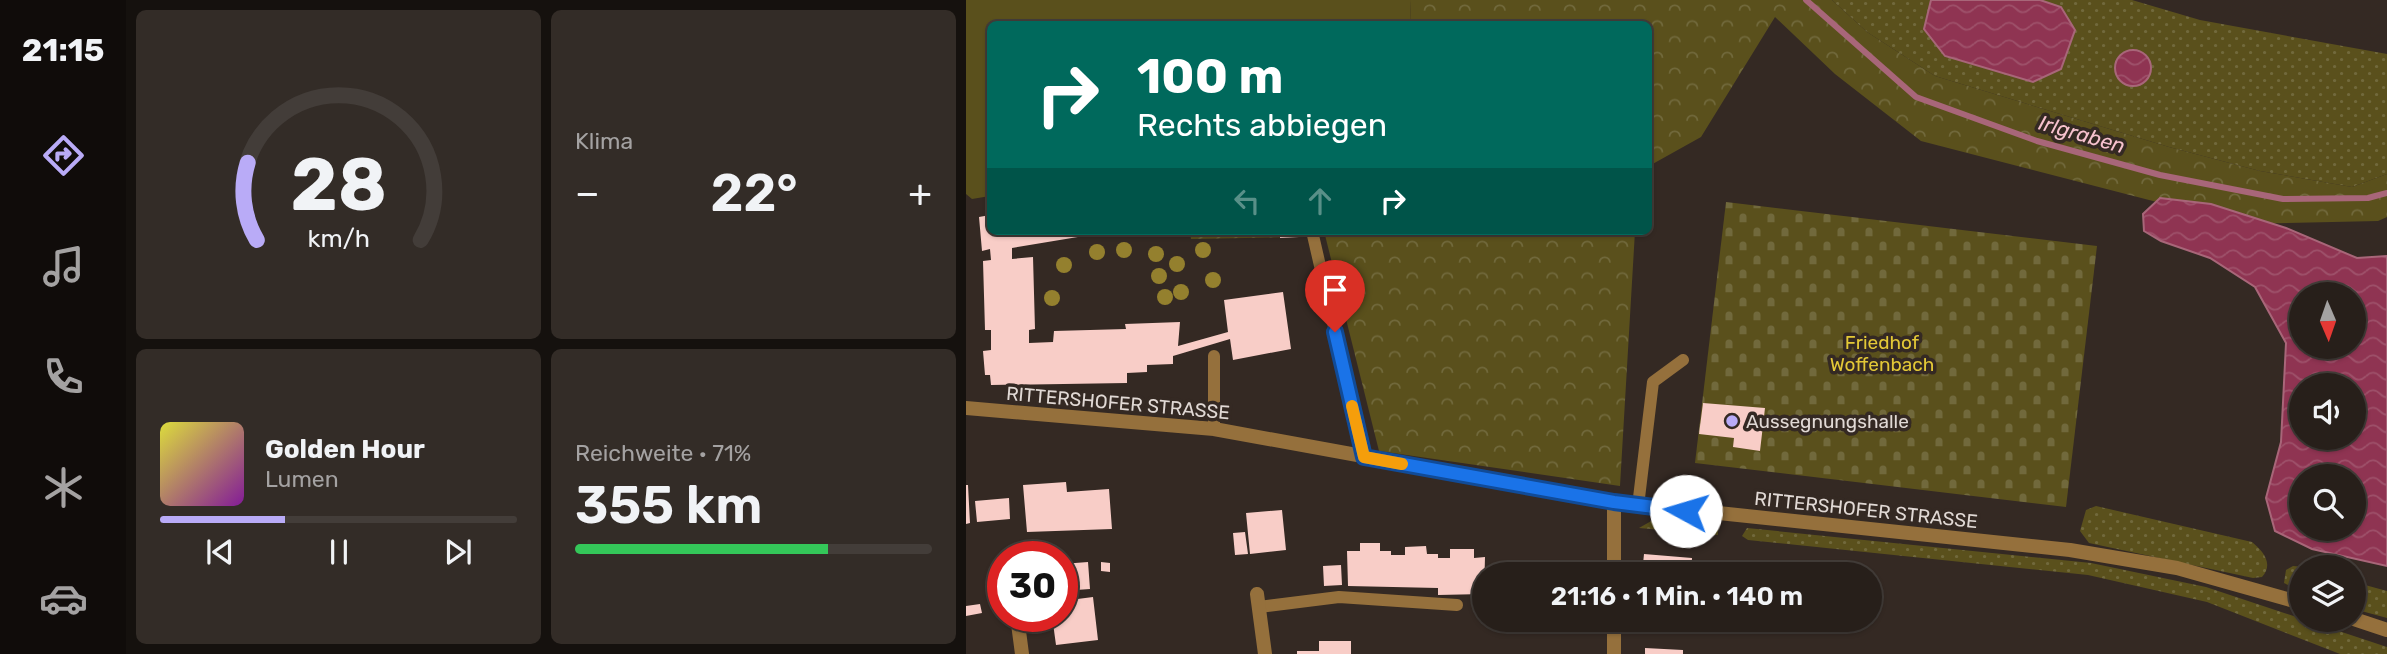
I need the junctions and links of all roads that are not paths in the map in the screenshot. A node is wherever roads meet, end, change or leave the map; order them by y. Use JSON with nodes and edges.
{"nodes":[{"id":1,"x":1313,"y":235,"type":"edge"},
{"id":2,"x":1214,"y":356,"type":"dead end"},
{"id":3,"x":1683,"y":360,"type":"dead end"},
{"id":4,"x":966,"y":408,"type":"edge"},
{"id":5,"x":1214,"y":429,"type":"junction"},
{"id":6,"x":1364,"y":457,"type":"junction"},
{"id":7,"x":1614,"y":502,"type":"junction"},
{"id":8,"x":1638,"y":506,"type":"junction"},
{"id":9,"x":1614,"y":562,"type":"edge"},
{"id":10,"x":1258,"y":600,"type":"joint"},
{"id":11,"x":2289,"y":600,"type":"edge"},
{"id":12,"x":1457,"y":605,"type":"dead end"},
{"id":13,"x":2366,"y":623,"type":"edge"},
{"id":14,"x":2387,"y":630,"type":"edge"},
{"id":15,"x":1019,"y":632,"type":"edge"},
{"id":16,"x":1614,"y":632,"type":"edge"},
{"id":17,"x":1022,"y":654,"type":"edge"},
{"id":18,"x":1265,"y":654,"type":"edge"},
{"id":19,"x":1614,"y":654,"type":"edge"}],
"edges":[{"from":1,"to":6,"type":"lane"},
{"from":2,"to":5,"type":"lane"},
{"from":3,"to":8,"type":"lane"},
{"from":4,"to":5,"type":"street","name":"RITTERSHOFER STRASSE"},
{"from":5,"to":6,"type":"street","name":"RITTERSHOFER STRASSE"},
{"from":6,"to":7,"type":"street","name":"RITTERSHOFER STRASSE"},
{"from":7,"to":8,"type":"street","name":"RITTERSHOFER STRASSE"},
{"from":7,"to":9,"type":"street"},
{"from":8,"to":11,"type":"street","name":"RITTERSHOFER STRASSE"},
{"from":10,"to":12,"type":"lane"},
{"from":10,"to":18,"type":"street"},
{"from":13,"to":14,"type":"street"},
{"from":15,"to":17,"type":"street"},
{"from":16,"to":19,"type":"street"}]}
